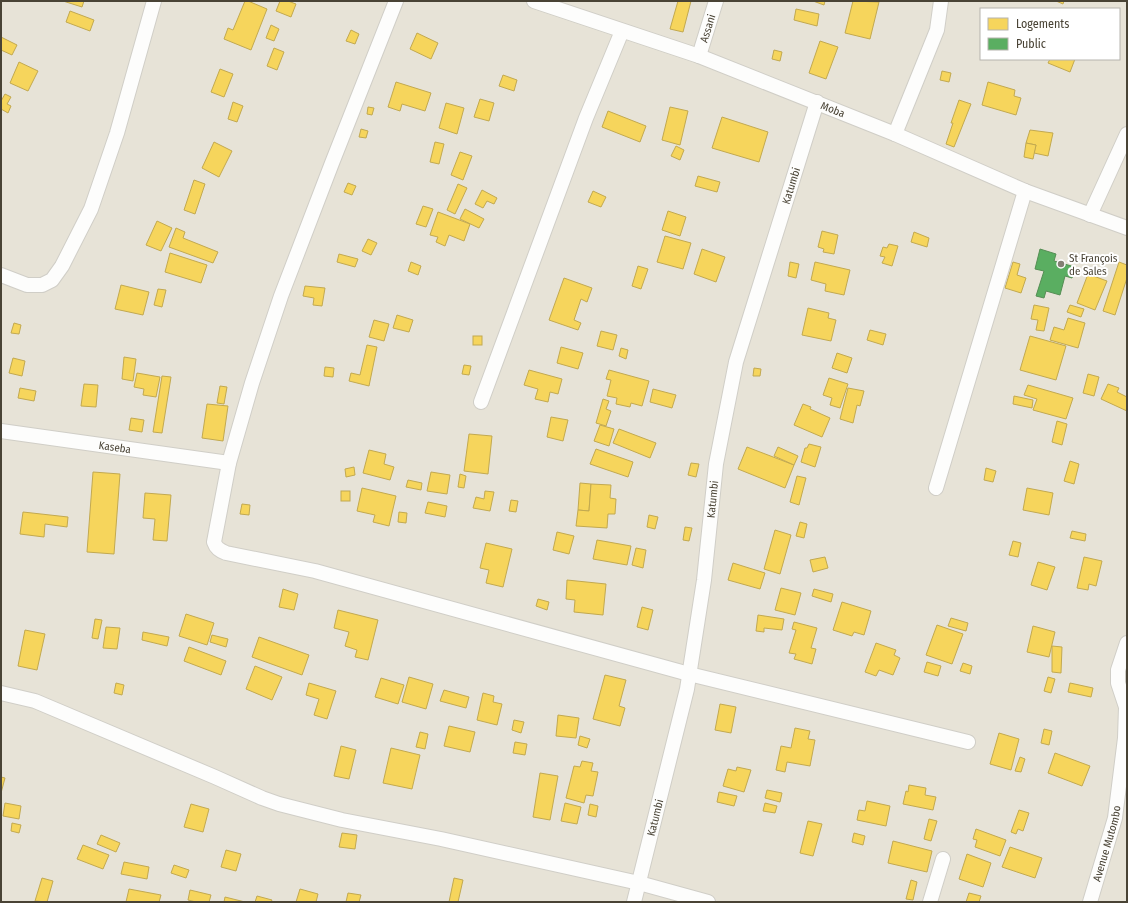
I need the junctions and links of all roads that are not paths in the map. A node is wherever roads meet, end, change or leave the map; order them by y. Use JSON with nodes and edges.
{"nodes":[{"id":1,"x":154,"y":1,"type":"edge"},
{"id":2,"x":396,"y":1,"type":"edge"},
{"id":3,"x":534,"y":1,"type":"edge"},
{"id":4,"x":716,"y":1,"type":"edge"},
{"id":5,"x":941,"y":1,"type":"edge"},
{"id":6,"x":622,"y":31,"type":"junction"},
{"id":7,"x":699,"y":56,"type":"junction"},
{"id":8,"x":817,"y":102,"type":"junction"},
{"id":9,"x":895,"y":134,"type":"junction"},
{"id":10,"x":1127,"y":134,"type":"edge"},
{"id":11,"x":1025,"y":191,"type":"junction"},
{"id":12,"x":1090,"y":215,"type":"junction"},
{"id":13,"x":1127,"y":228,"type":"edge"},
{"id":14,"x":1,"y":275,"type":"edge"},
{"id":15,"x":481,"y":402,"type":"dead end"},
{"id":16,"x":1,"y":431,"type":"edge"},
{"id":17,"x":228,"y":463,"type":"junction"},
{"id":18,"x":936,"y":488,"type":"dead end"},
{"id":19,"x":1127,"y":643,"type":"edge"},
{"id":20,"x":689,"y":674,"type":"junction"},
{"id":21,"x":1,"y":693,"type":"edge"},
{"id":22,"x":968,"y":742,"type":"dead end"},
{"id":23,"x":943,"y":859,"type":"dead end"},
{"id":24,"x":639,"y":883,"type":"junction"},
{"id":25,"x":634,"y":902,"type":"edge"},
{"id":26,"x":708,"y":902,"type":"edge"},
{"id":27,"x":930,"y":902,"type":"edge"},
{"id":28,"x":1090,"y":902,"type":"edge"}],
"edges":[{"from":1,"to":14,"type":"street"},
{"from":2,"to":17,"type":"street"},
{"from":3,"to":6,"type":"street","name":"Moba"},
{"from":4,"to":7,"type":"street","name":"Assani"},
{"from":5,"to":9,"type":"street"},
{"from":6,"to":7,"type":"street","name":"Moba"},
{"from":6,"to":15,"type":"street"},
{"from":7,"to":8,"type":"street","name":"Moba"},
{"from":8,"to":9,"type":"street","name":"Moba"},
{"from":8,"to":20,"type":"street","name":"Katumbi"},
{"from":9,"to":11,"type":"street","name":"Moba"},
{"from":10,"to":12,"type":"street"},
{"from":11,"to":12,"type":"street","name":"Moba"},
{"from":11,"to":18,"type":"street"},
{"from":12,"to":13,"type":"street","name":"Moba"},
{"from":16,"to":17,"type":"street","name":"Kaseba"},
{"from":17,"to":20,"type":"street"},
{"from":19,"to":28,"type":"street","name":"Avenue Mutombo"},
{"from":20,"to":22,"type":"street"},
{"from":20,"to":24,"type":"street","name":"Katumbi"},
{"from":21,"to":24,"type":"street"},
{"from":23,"to":27,"type":"street"},
{"from":24,"to":25,"type":"street","name":"Katumbi"},
{"from":24,"to":26,"type":"street"}]}
